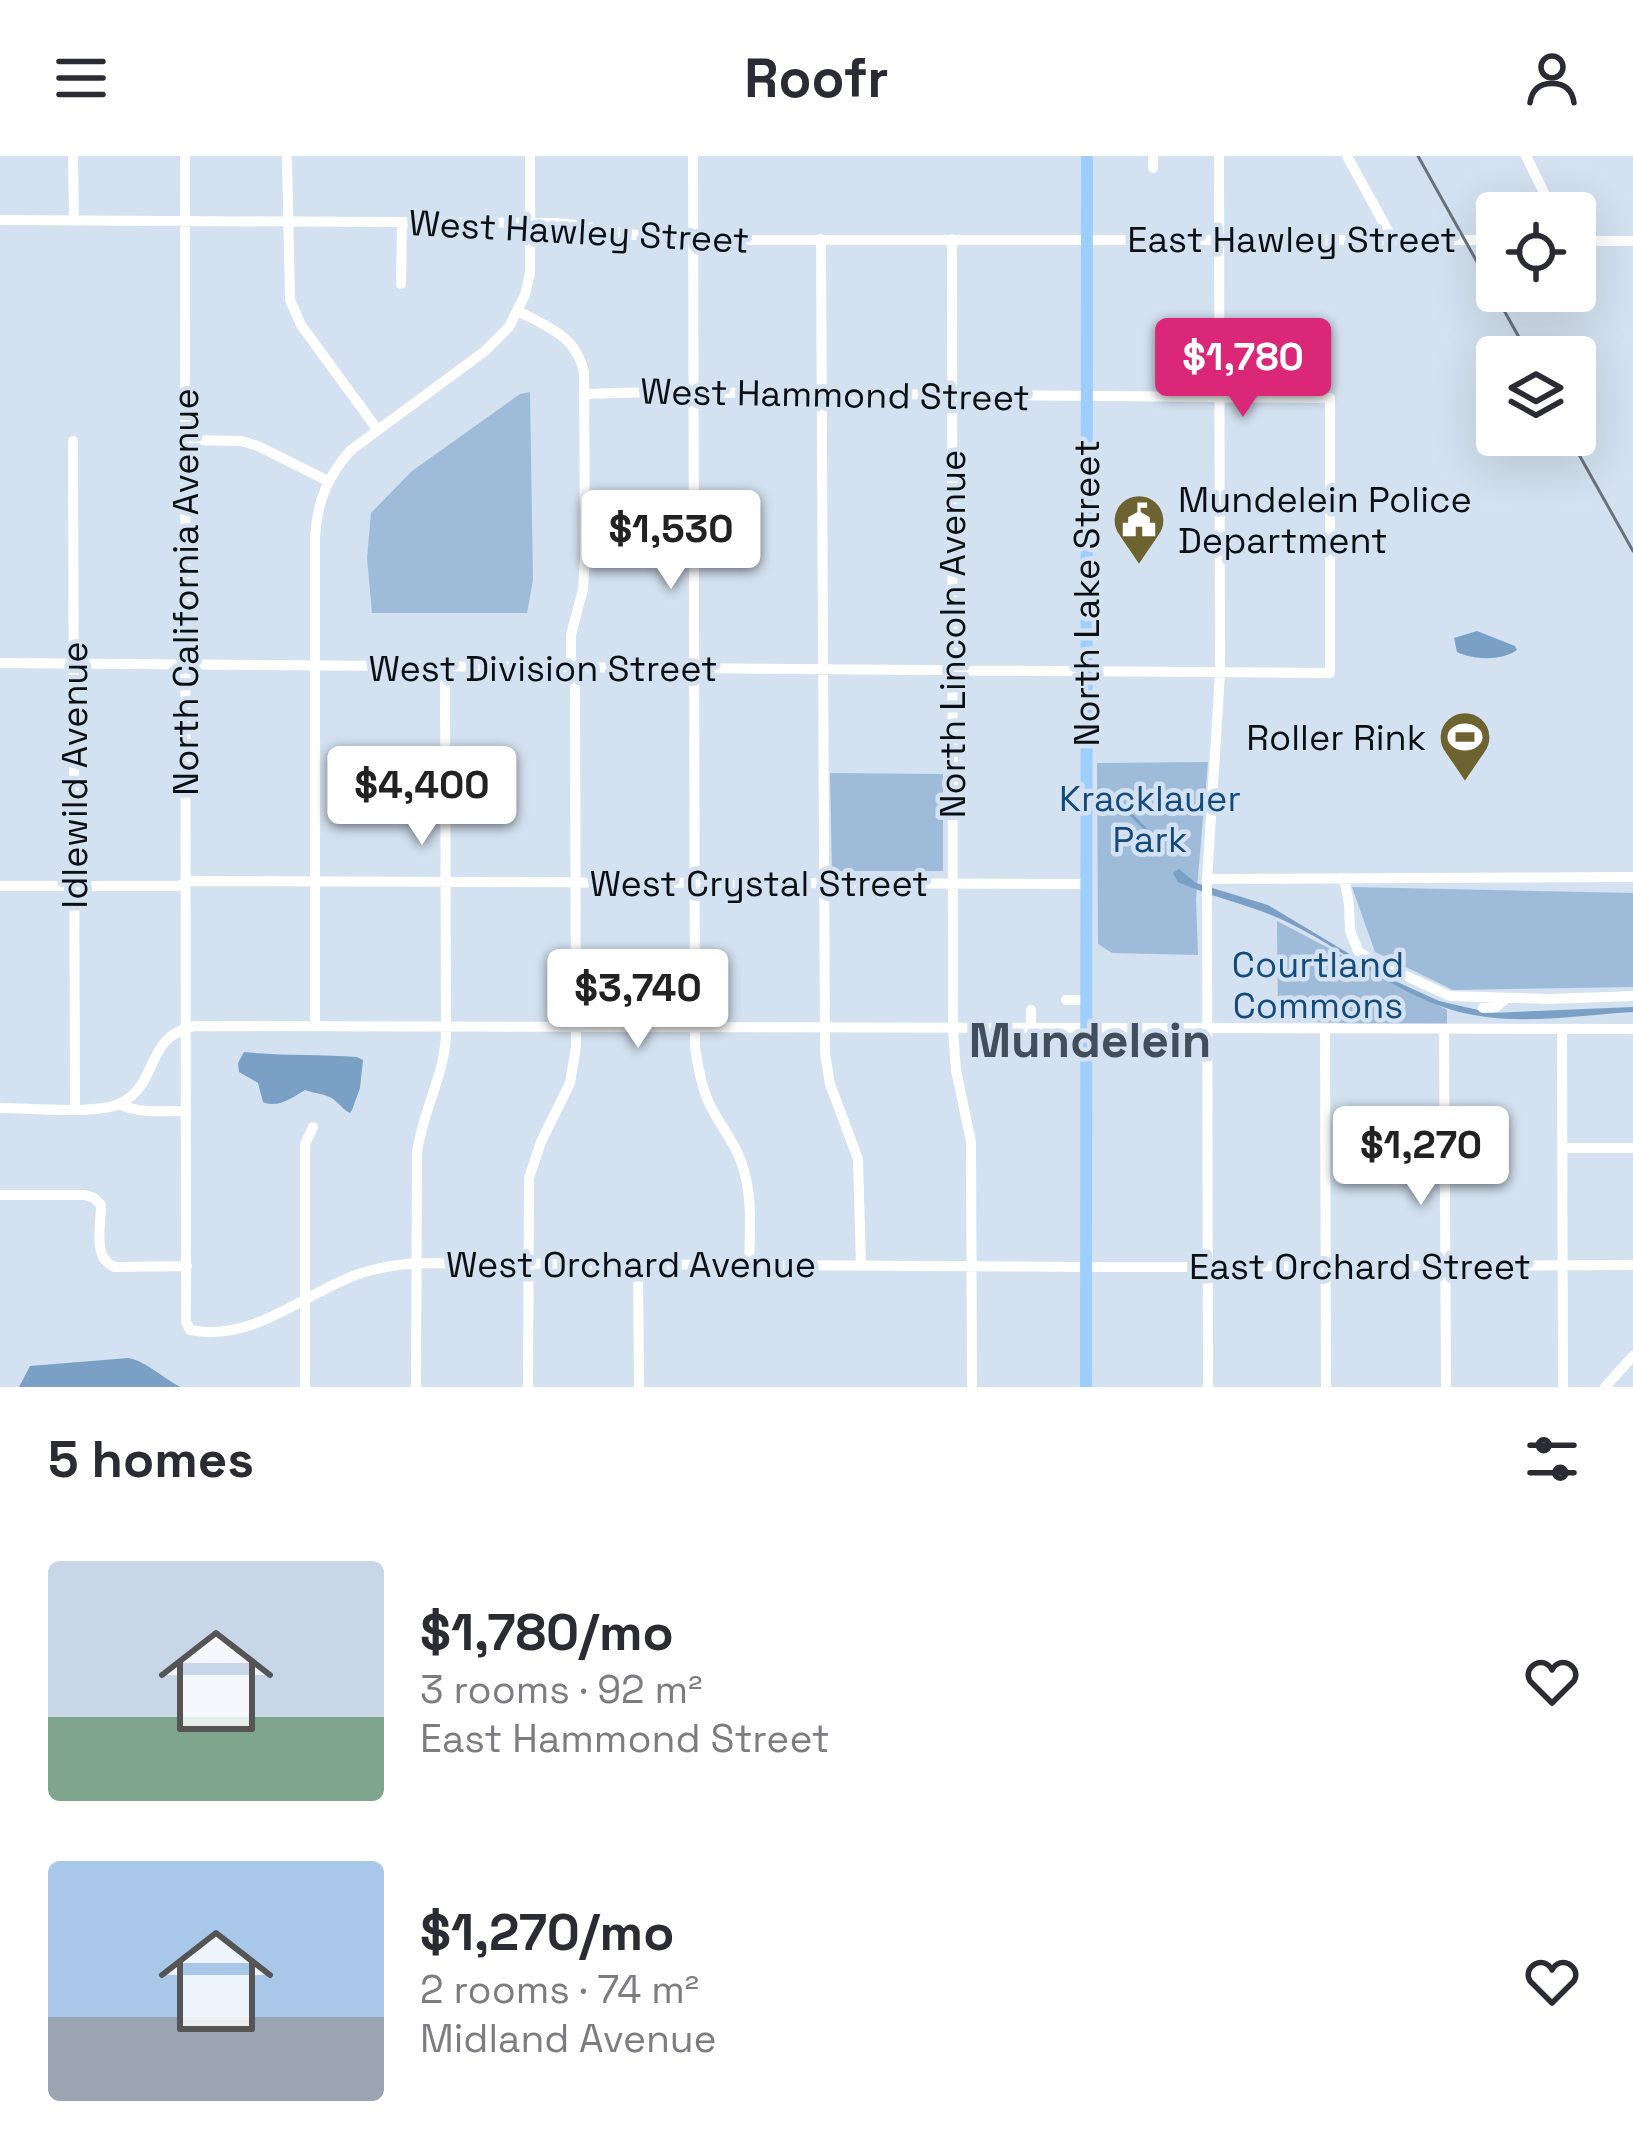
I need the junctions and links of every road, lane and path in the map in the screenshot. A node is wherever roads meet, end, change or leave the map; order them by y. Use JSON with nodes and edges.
{"nodes":[{"id":1,"x":73,"y":156,"type":"edge"},
{"id":2,"x":185,"y":156,"type":"edge"},
{"id":3,"x":286,"y":156,"type":"edge"},
{"id":4,"x":530,"y":156,"type":"edge"},
{"id":5,"x":693,"y":156,"type":"edge"},
{"id":6,"x":1087,"y":156,"type":"edge"},
{"id":7,"x":1219,"y":156,"type":"edge"},
{"id":8,"x":1348,"y":156,"type":"edge"},
{"id":9,"x":1526,"y":156,"type":"edge"},
{"id":10,"x":1544,"y":192,"type":"edge"},
{"id":11,"x":0,"y":220,"type":"edge"},
{"id":12,"x":74,"y":221,"type":"junction"},
{"id":13,"x":185,"y":222,"type":"junction"},
{"id":14,"x":288,"y":222,"type":"junction"},
{"id":15,"x":402,"y":222,"type":"junction"},
{"id":16,"x":531,"y":223,"type":"junction"},
{"id":17,"x":1087,"y":238,"type":"junction"},
{"id":18,"x":821,"y":239,"type":"junction"},
{"id":19,"x":952,"y":239,"type":"junction"},
{"id":20,"x":1220,"y":239,"type":"junction"},
{"id":21,"x":693,"y":240,"type":"junction"},
{"id":22,"x":1393,"y":240,"type":"junction"},
{"id":23,"x":1476,"y":241,"type":"edge"},
{"id":24,"x":1596,"y":241,"type":"edge"},
{"id":25,"x":1633,"y":242,"type":"edge"},
{"id":26,"x":401,"y":284,"type":"dead end"},
{"id":27,"x":518,"y":311,"type":"junction"},
{"id":28,"x":693,"y":392,"type":"junction"},
{"id":29,"x":584,"y":394,"type":"junction"},
{"id":30,"x":823,"y":394,"type":"junction"},
{"id":31,"x":952,"y":396,"type":"junction"},
{"id":32,"x":1086,"y":397,"type":"junction"},
{"id":33,"x":1220,"y":398,"type":"junction"},
{"id":34,"x":377,"y":429,"type":"junction"},
{"id":35,"x":185,"y":440,"type":"junction"},
{"id":36,"x":74,"y":442,"type":"dead end"},
{"id":37,"x":328,"y":481,"type":"junction"},
{"id":38,"x":0,"y":663,"type":"edge"},
{"id":39,"x":74,"y":664,"type":"junction"},
{"id":40,"x":184,"y":665,"type":"junction"},
{"id":41,"x":315,"y":666,"type":"junction"},
{"id":42,"x":445,"y":668,"type":"junction"},
{"id":43,"x":573,"y":668,"type":"junction"},
{"id":44,"x":694,"y":668,"type":"junction"},
{"id":45,"x":823,"y":670,"type":"junction"},
{"id":46,"x":952,"y":671,"type":"junction"},
{"id":47,"x":1086,"y":673,"type":"junction"},
{"id":48,"x":1220,"y":673,"type":"junction"},
{"id":49,"x":1330,"y":673,"type":"joint"},
{"id":50,"x":1344,"y":878,"type":"junction"},
{"id":51,"x":1633,"y":878,"type":"edge"},
{"id":52,"x":1207,"y":880,"type":"junction"},
{"id":53,"x":316,"y":882,"type":"junction"},
{"id":54,"x":446,"y":882,"type":"junction"},
{"id":55,"x":576,"y":883,"type":"junction"},
{"id":56,"x":694,"y":883,"type":"junction"},
{"id":57,"x":952,"y":883,"type":"junction"},
{"id":58,"x":185,"y":884,"type":"junction"},
{"id":59,"x":824,"y":884,"type":"junction"},
{"id":60,"x":1030,"y":884,"type":"junction"},
{"id":61,"x":1063,"y":884,"type":"junction"},
{"id":62,"x":1087,"y":884,"type":"junction"},
{"id":63,"x":0,"y":886,"type":"edge"},
{"id":64,"x":75,"y":886,"type":"junction"},
{"id":65,"x":1030,"y":899,"type":"dead end"},
{"id":66,"x":1063,"y":899,"type":"dead end"},
{"id":67,"x":1633,"y":996,"type":"edge"},
{"id":68,"x":1507,"y":998,"type":"junction"},
{"id":69,"x":1066,"y":1000,"type":"dead end"},
{"id":70,"x":1087,"y":1000,"type":"junction"},
{"id":71,"x":1484,"y":1008,"type":"dead end"},
{"id":72,"x":1031,"y":1010,"type":"dead end"},
{"id":73,"x":315,"y":1026,"type":"junction"},
{"id":74,"x":446,"y":1027,"type":"junction"},
{"id":75,"x":186,"y":1028,"type":"junction"},
{"id":76,"x":577,"y":1028,"type":"junction"},
{"id":77,"x":695,"y":1028,"type":"junction"},
{"id":78,"x":824,"y":1028,"type":"junction"},
{"id":79,"x":953,"y":1029,"type":"junction"},
{"id":80,"x":1325,"y":1029,"type":"junction"},
{"id":81,"x":1562,"y":1029,"type":"junction"},
{"id":82,"x":1633,"y":1029,"type":"edge"},
{"id":83,"x":1031,"y":1030,"type":"junction"},
{"id":84,"x":1087,"y":1030,"type":"junction"},
{"id":85,"x":1207,"y":1030,"type":"junction"},
{"id":86,"x":1444,"y":1030,"type":"junction"},
{"id":87,"x":119,"y":1104,"type":"junction"},
{"id":88,"x":0,"y":1108,"type":"edge"},
{"id":89,"x":75,"y":1108,"type":"junction"},
{"id":90,"x":186,"y":1111,"type":"junction"},
{"id":91,"x":313,"y":1127,"type":"dead end"},
{"id":92,"x":1563,"y":1148,"type":"junction"},
{"id":93,"x":1633,"y":1148,"type":"edge"},
{"id":94,"x":0,"y":1195,"type":"edge"},
{"id":95,"x":416,"y":1263,"type":"junction"},
{"id":96,"x":527,"y":1263,"type":"junction"},
{"id":97,"x":638,"y":1264,"type":"junction"},
{"id":98,"x":749,"y":1264,"type":"junction"},
{"id":99,"x":861,"y":1264,"type":"junction"},
{"id":100,"x":972,"y":1265,"type":"junction"},
{"id":101,"x":1633,"y":1265,"type":"edge"},
{"id":102,"x":187,"y":1266,"type":"junction"},
{"id":103,"x":1208,"y":1266,"type":"junction"},
{"id":104,"x":1326,"y":1266,"type":"junction"},
{"id":105,"x":1444,"y":1266,"type":"junction"},
{"id":106,"x":1563,"y":1266,"type":"junction"},
{"id":107,"x":1087,"y":1267,"type":"junction"},
{"id":108,"x":305,"y":1301,"type":"junction"},
{"id":109,"x":190,"y":1330,"type":"joint"},
{"id":110,"x":1633,"y":1357,"type":"edge"},
{"id":111,"x":305,"y":1387,"type":"edge"},
{"id":112,"x":416,"y":1387,"type":"edge"},
{"id":113,"x":528,"y":1387,"type":"edge"},
{"id":114,"x":639,"y":1387,"type":"edge"},
{"id":115,"x":972,"y":1387,"type":"edge"},
{"id":116,"x":1087,"y":1387,"type":"edge"},
{"id":117,"x":1208,"y":1387,"type":"edge"},
{"id":118,"x":1327,"y":1387,"type":"edge"},
{"id":119,"x":1445,"y":1387,"type":"edge"},
{"id":120,"x":1563,"y":1387,"type":"edge"},
{"id":121,"x":1605,"y":1387,"type":"edge"}],
"edges":[{"from":1,"to":12,"type":"street"},
{"from":2,"to":13,"type":"street","name":"North California Avenue"},
{"from":3,"to":14,"type":"street"},
{"from":4,"to":16,"type":"street"},
{"from":5,"to":21,"type":"street"},
{"from":6,"to":17,"type":"main road","name":"North Lake Street"},
{"from":7,"to":20,"type":"street"},
{"from":8,"to":22,"type":"street"},
{"from":9,"to":10,"type":"street"},
{"from":11,"to":12,"type":"street","name":"West Hawley Street"},
{"from":12,"to":13,"type":"street","name":"West Hawley Street"},
{"from":13,"to":14,"type":"street","name":"West Hawley Street"},
{"from":13,"to":35,"type":"street","name":"North California Avenue"},
{"from":14,"to":15,"type":"street","name":"West Hawley Street"},
{"from":14,"to":34,"type":"street"},
{"from":15,"to":16,"type":"street","name":"West Hawley Street"},
{"from":15,"to":26,"type":"street"},
{"from":16,"to":21,"type":"street","name":"West Hawley Street"},
{"from":16,"to":27,"type":"street"},
{"from":17,"to":19,"type":"street","name":"West Hawley Street"},
{"from":17,"to":20,"type":"street","name":"East Hawley Street"},
{"from":17,"to":32,"type":"main road","name":"North Lake Street"},
{"from":18,"to":19,"type":"street","name":"West Hawley Street"},
{"from":18,"to":21,"type":"street","name":"West Hawley Street"},
{"from":18,"to":30,"type":"street"},
{"from":19,"to":31,"type":"street","name":"North Lincoln Avenue"},
{"from":20,"to":22,"type":"street","name":"East Hawley Street"},
{"from":20,"to":33,"type":"street"},
{"from":21,"to":28,"type":"street"},
{"from":22,"to":23,"type":"street","name":"East Hawley Street"},
{"from":24,"to":25,"type":"street"},
{"from":27,"to":29,"type":"street"},
{"from":27,"to":34,"type":"street"},
{"from":28,"to":29,"type":"street","name":"West Hammond Street"},
{"from":28,"to":30,"type":"street","name":"West Hammond Street"},
{"from":28,"to":44,"type":"street"},
{"from":29,"to":43,"type":"street"},
{"from":30,"to":31,"type":"street","name":"West Hammond Street"},
{"from":30,"to":45,"type":"street"},
{"from":31,"to":32,"type":"street","name":"West Hammond Street"},
{"from":31,"to":46,"type":"street","name":"North Lincoln Avenue"},
{"from":32,"to":33,"type":"street","name":"West Hammond Street"},
{"from":32,"to":47,"type":"main road","name":"North Lake Street"},
{"from":33,"to":48,"type":"street"},
{"from":33,"to":49,"type":"street","name":"West Hammond Street"},
{"from":34,"to":37,"type":"street"},
{"from":35,"to":37,"type":"street"},
{"from":35,"to":40,"type":"street","name":"North California Avenue"},
{"from":36,"to":39,"type":"street","name":"Idlewild Avenue"},
{"from":37,"to":41,"type":"street"},
{"from":38,"to":39,"type":"street","name":"West Division Street"},
{"from":39,"to":40,"type":"street","name":"West Division Street"},
{"from":39,"to":64,"type":"street","name":"Idlewild Avenue"},
{"from":40,"to":41,"type":"street","name":"West Division Street"},
{"from":40,"to":58,"type":"street","name":"North California Avenue"},
{"from":41,"to":42,"type":"street","name":"West Division Street"},
{"from":41,"to":53,"type":"street"},
{"from":42,"to":43,"type":"street","name":"West Division Street"},
{"from":42,"to":54,"type":"street"},
{"from":43,"to":44,"type":"street","name":"West Division Street"},
{"from":43,"to":55,"type":"street"},
{"from":44,"to":45,"type":"street","name":"West Division Street"},
{"from":44,"to":56,"type":"street"},
{"from":45,"to":46,"type":"street","name":"West Division Street"},
{"from":45,"to":59,"type":"street"},
{"from":46,"to":47,"type":"street","name":"West Division Street"},
{"from":46,"to":57,"type":"street","name":"North Lincoln Avenue"},
{"from":47,"to":48,"type":"street","name":"West Division Street"},
{"from":47,"to":62,"type":"main road","name":"North Lake Street"},
{"from":48,"to":49,"type":"street","name":"West Division Street"},
{"from":48,"to":52,"type":"street"},
{"from":50,"to":51,"type":"street"},
{"from":50,"to":52,"type":"street"},
{"from":50,"to":68,"type":"street"},
{"from":52,"to":85,"type":"street"},
{"from":53,"to":54,"type":"street","name":"West Crystal Street"},
{"from":53,"to":58,"type":"street","name":"West Crystal Street"},
{"from":53,"to":73,"type":"street"},
{"from":54,"to":55,"type":"street","name":"West Crystal Street"},
{"from":54,"to":74,"type":"street"},
{"from":55,"to":56,"type":"street","name":"West Crystal Street"},
{"from":55,"to":76,"type":"street"},
{"from":56,"to":59,"type":"street","name":"West Crystal Street"},
{"from":56,"to":77,"type":"street"},
{"from":57,"to":59,"type":"street","name":"West Crystal Street"},
{"from":57,"to":60,"type":"street","name":"West Crystal Street"},
{"from":57,"to":79,"type":"street","name":"North Lincoln Avenue"},
{"from":58,"to":64,"type":"street","name":"West Crystal Street"},
{"from":58,"to":75,"type":"street","name":"North California Avenue"},
{"from":59,"to":78,"type":"street"},
{"from":60,"to":61,"type":"street","name":"West Crystal Street"},
{"from":60,"to":65,"type":"street"},
{"from":61,"to":62,"type":"street","name":"West Crystal Street"},
{"from":61,"to":66,"type":"street"},
{"from":62,"to":70,"type":"main road","name":"North Lake Street"},
{"from":63,"to":64,"type":"street","name":"West Crystal Street"},
{"from":64,"to":89,"type":"street","name":"Idlewild Avenue"},
{"from":67,"to":68,"type":"street"},
{"from":68,"to":71,"type":"street"},
{"from":69,"to":70,"type":"street"},
{"from":70,"to":84,"type":"main road","name":"North Lake Street"},
{"from":72,"to":83,"type":"street"},
{"from":73,"to":74,"type":"street"},
{"from":73,"to":75,"type":"street"},
{"from":74,"to":76,"type":"street"},
{"from":74,"to":95,"type":"street"},
{"from":75,"to":87,"type":"street"},
{"from":75,"to":90,"type":"street","name":"North California Avenue"},
{"from":76,"to":77,"type":"street"},
{"from":76,"to":96,"type":"street"},
{"from":77,"to":78,"type":"street"},
{"from":77,"to":98,"type":"street"},
{"from":78,"to":79,"type":"street"},
{"from":78,"to":99,"type":"street"},
{"from":79,"to":83,"type":"street"},
{"from":79,"to":100,"type":"street","name":"North Lincoln Avenue"},
{"from":80,"to":85,"type":"street"},
{"from":80,"to":86,"type":"street"},
{"from":80,"to":104,"type":"street"},
{"from":81,"to":82,"type":"street"},
{"from":81,"to":86,"type":"street"},
{"from":81,"to":92,"type":"street"},
{"from":83,"to":84,"type":"street"},
{"from":84,"to":85,"type":"street"},
{"from":84,"to":107,"type":"main road","name":"North Lake Street"},
{"from":85,"to":103,"type":"street"},
{"from":86,"to":105,"type":"street"},
{"from":87,"to":89,"type":"street"},
{"from":87,"to":90,"type":"street"},
{"from":88,"to":89,"type":"street"},
{"from":90,"to":102,"type":"street","name":"North California Avenue"},
{"from":91,"to":108,"type":"street"},
{"from":92,"to":93,"type":"street"},
{"from":92,"to":106,"type":"street"},
{"from":94,"to":102,"type":"street"},
{"from":95,"to":96,"type":"street","name":"West Orchard Avenue"},
{"from":95,"to":108,"type":"street","name":"West Orchard Avenue"},
{"from":95,"to":112,"type":"street"},
{"from":96,"to":97,"type":"street","name":"West Orchard Avenue"},
{"from":96,"to":113,"type":"street"},
{"from":97,"to":98,"type":"street","name":"West Orchard Avenue"},
{"from":97,"to":114,"type":"street"},
{"from":98,"to":99,"type":"street","name":"West Orchard Avenue"},
{"from":99,"to":100,"type":"street","name":"West Orchard Avenue"},
{"from":100,"to":107,"type":"street","name":"West Orchard Avenue"},
{"from":100,"to":115,"type":"street","name":"North Lincoln Avenue"},
{"from":101,"to":106,"type":"street","name":"East Orchard Street"},
{"from":102,"to":109,"type":"street","name":"North California Avenue"},
{"from":103,"to":104,"type":"street","name":"East Orchard Street"},
{"from":103,"to":107,"type":"street","name":"East Orchard Street"},
{"from":103,"to":117,"type":"street"},
{"from":104,"to":105,"type":"street","name":"East Orchard Street"},
{"from":104,"to":118,"type":"street"},
{"from":105,"to":106,"type":"street","name":"East Orchard Street"},
{"from":105,"to":119,"type":"street"},
{"from":106,"to":120,"type":"street"},
{"from":107,"to":116,"type":"main road","name":"North Lake Street"},
{"from":108,"to":109,"type":"street","name":"West Orchard Avenue"},
{"from":108,"to":111,"type":"street"},
{"from":110,"to":121,"type":"street"}]}
